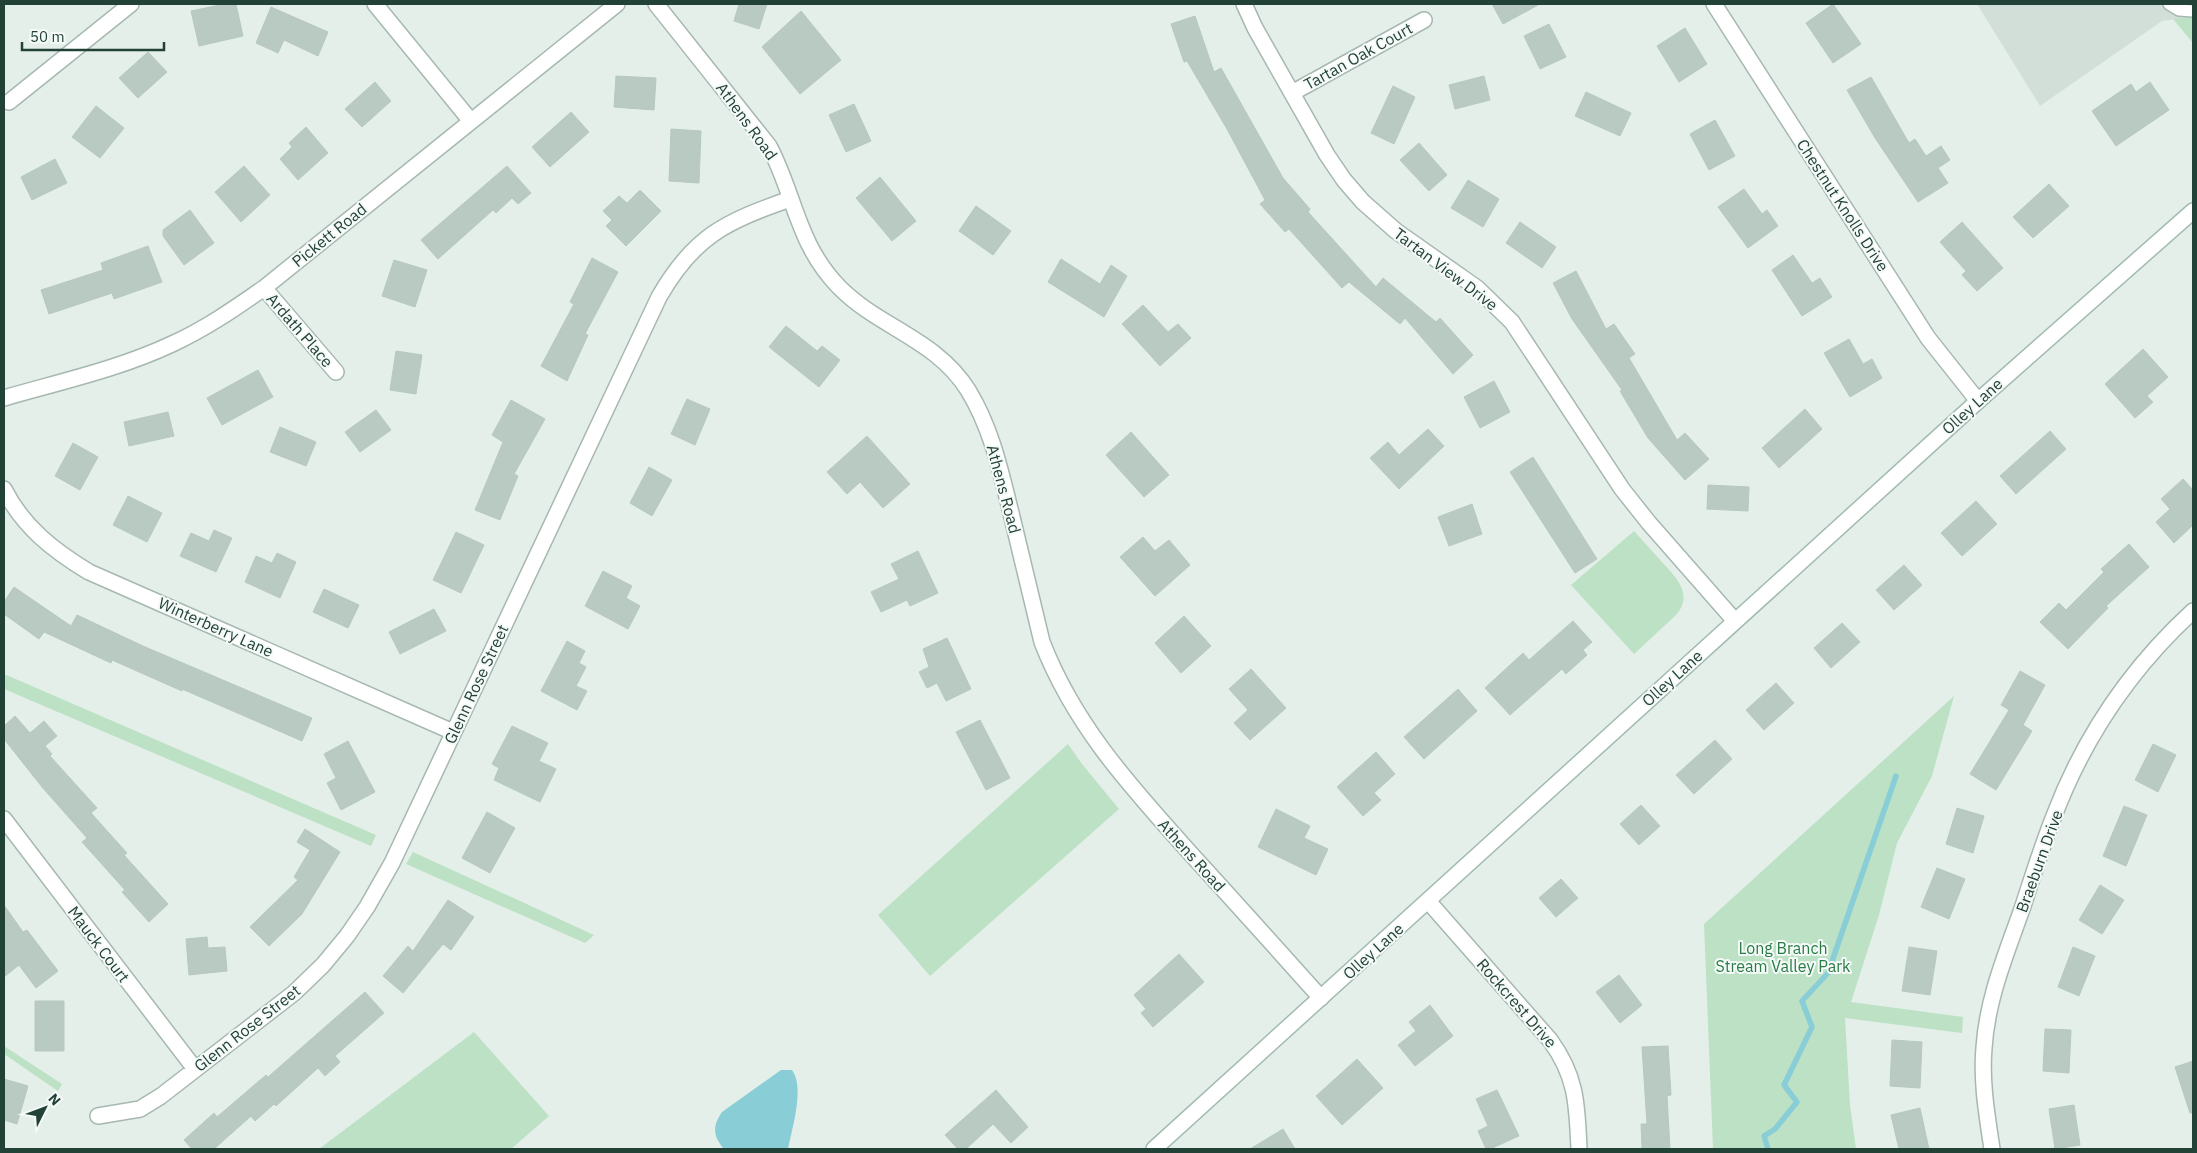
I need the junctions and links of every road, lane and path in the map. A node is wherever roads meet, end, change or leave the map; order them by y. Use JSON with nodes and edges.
{"nodes":[{"id":1,"x":131,"y":4,"type":"edge"},
{"id":2,"x":375,"y":4,"type":"edge"},
{"id":3,"x":617,"y":4,"type":"edge"},
{"id":4,"x":656,"y":4,"type":"edge"},
{"id":5,"x":1244,"y":4,"type":"edge"},
{"id":6,"x":1714,"y":4,"type":"edge"},
{"id":7,"x":2169,"y":4,"type":"edge"},
{"id":8,"x":2193,"y":11,"type":"edge"},
{"id":9,"x":1424,"y":20,"type":"dead end"},
{"id":10,"x":1292,"y":93,"type":"junction"},
{"id":11,"x":9,"y":102,"type":"dead end"},
{"id":12,"x":470,"y":120,"type":"junction"},
{"id":13,"x":790,"y":199,"type":"junction"},
{"id":14,"x":2193,"y":211,"type":"edge"},
{"id":15,"x":264,"y":288,"type":"junction"},
{"id":16,"x":336,"y":372,"type":"dead end"},
{"id":17,"x":4,"y":398,"type":"edge"},
{"id":18,"x":1978,"y":401,"type":"junction"},
{"id":19,"x":4,"y":489,"type":"edge"},
{"id":20,"x":2193,"y":611,"type":"edge"},
{"id":21,"x":1735,"y":621,"type":"junction"},
{"id":22,"x":453,"y":732,"type":"junction"},
{"id":23,"x":4,"y":819,"type":"edge"},
{"id":24,"x":1428,"y":901,"type":"junction"},
{"id":25,"x":1321,"y":998,"type":"junction"},
{"id":26,"x":195,"y":1069,"type":"junction"},
{"id":27,"x":98,"y":1116,"type":"dead end"},
{"id":28,"x":1160,"y":1147,"type":"edge"},
{"id":29,"x":1579,"y":1149,"type":"edge"},
{"id":30,"x":1992,"y":1149,"type":"edge"}],
"edges":[{"from":1,"to":11,"type":"street"},
{"from":2,"to":12,"type":"street"},
{"from":3,"to":12,"type":"street","name":"Pickett Road"},
{"from":4,"to":13,"type":"street","name":"Athens Road"},
{"from":5,"to":10,"type":"street","name":"Tartan View Drive"},
{"from":6,"to":18,"type":"street","name":"Chestnut Knolls Drive"},
{"from":7,"to":8,"type":"lane"},
{"from":9,"to":10,"type":"street","name":"Tartan Oak Court"},
{"from":10,"to":21,"type":"street","name":"Tartan View Drive"},
{"from":12,"to":15,"type":"street","name":"Pickett Road"},
{"from":13,"to":22,"type":"street","name":"Glenn Rose Street"},
{"from":13,"to":25,"type":"street","name":"Athens Road"},
{"from":14,"to":18,"type":"street","name":"Olley Lane"},
{"from":15,"to":16,"type":"street","name":"Ardath Place"},
{"from":15,"to":17,"type":"street","name":"Pickett Road"},
{"from":18,"to":21,"type":"street","name":"Olley Lane"},
{"from":19,"to":22,"type":"street","name":"Winterberry Lane"},
{"from":20,"to":30,"type":"street","name":"Braeburn Drive"},
{"from":21,"to":24,"type":"street","name":"Olley Lane"},
{"from":22,"to":26,"type":"street","name":"Glenn Rose Street"},
{"from":23,"to":26,"type":"street","name":"Mauck Court"},
{"from":24,"to":25,"type":"street","name":"Olley Lane"},
{"from":24,"to":29,"type":"street","name":"Rockcrest Drive"},
{"from":25,"to":28,"type":"street","name":"Olley Lane"},
{"from":26,"to":27,"type":"street","name":"Glenn Rose Street"}]}
